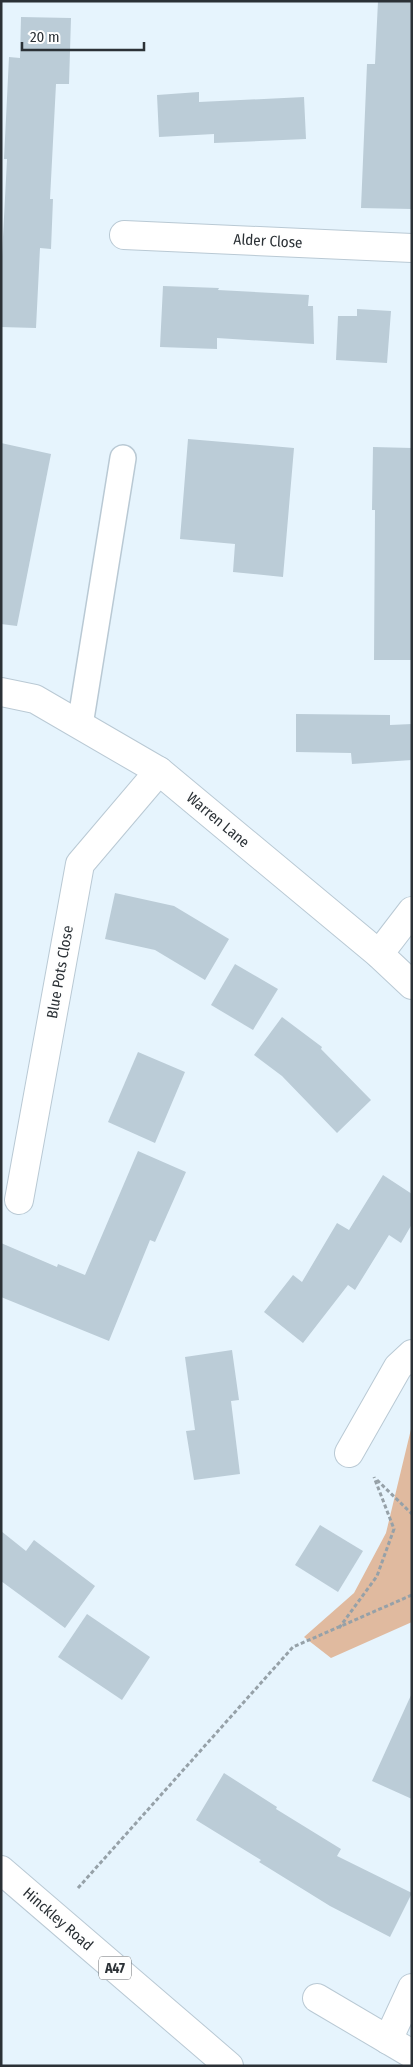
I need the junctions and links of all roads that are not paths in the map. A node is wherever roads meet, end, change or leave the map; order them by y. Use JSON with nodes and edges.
{"nodes":[{"id":1,"x":124,"y":235,"type":"dead end"},
{"id":2,"x":412,"y":248,"type":"edge"},
{"id":3,"x":123,"y":458,"type":"dead end"},
{"id":4,"x":1,"y":692,"type":"edge"},
{"id":5,"x":80,"y":725,"type":"junction"},
{"id":6,"x":160,"y":771,"type":"junction"},
{"id":7,"x":412,"y":911,"type":"edge"},
{"id":8,"x":379,"y":954,"type":"junction"},
{"id":9,"x":412,"y":985,"type":"edge"},
{"id":10,"x":19,"y":1200,"type":"dead end"},
{"id":11,"x":412,"y":1354,"type":"edge"},
{"id":12,"x":349,"y":1453,"type":"road end"},
{"id":13,"x":1,"y":1870,"type":"edge"},
{"id":14,"x":412,"y":1988,"type":"edge"},
{"id":15,"x":317,"y":1998,"type":"dead end"},
{"id":16,"x":388,"y":2040,"type":"junction"},
{"id":17,"x":412,"y":2054,"type":"edge"},
{"id":18,"x":229,"y":2066,"type":"edge"}],
"edges":[{"from":1,"to":2,"type":"street","name":"Alder Close"},
{"from":3,"to":5,"type":"lane"},
{"from":4,"to":5,"type":"street","name":"Warren Lane"},
{"from":5,"to":6,"type":"street","name":"Warren Lane"},
{"from":6,"to":8,"type":"street","name":"Warren Lane"},
{"from":6,"to":10,"type":"street","name":"Blue Pots Close"},
{"from":7,"to":8,"type":"street"},
{"from":8,"to":9,"type":"street","name":"Warren Lane"},
{"from":11,"to":12,"type":"street"},
{"from":13,"to":18,"type":"street","name":"Hinckley Road","number":"A47"},
{"from":14,"to":16,"type":"street"},
{"from":15,"to":16,"type":"street"},
{"from":16,"to":17,"type":"street"}]}
